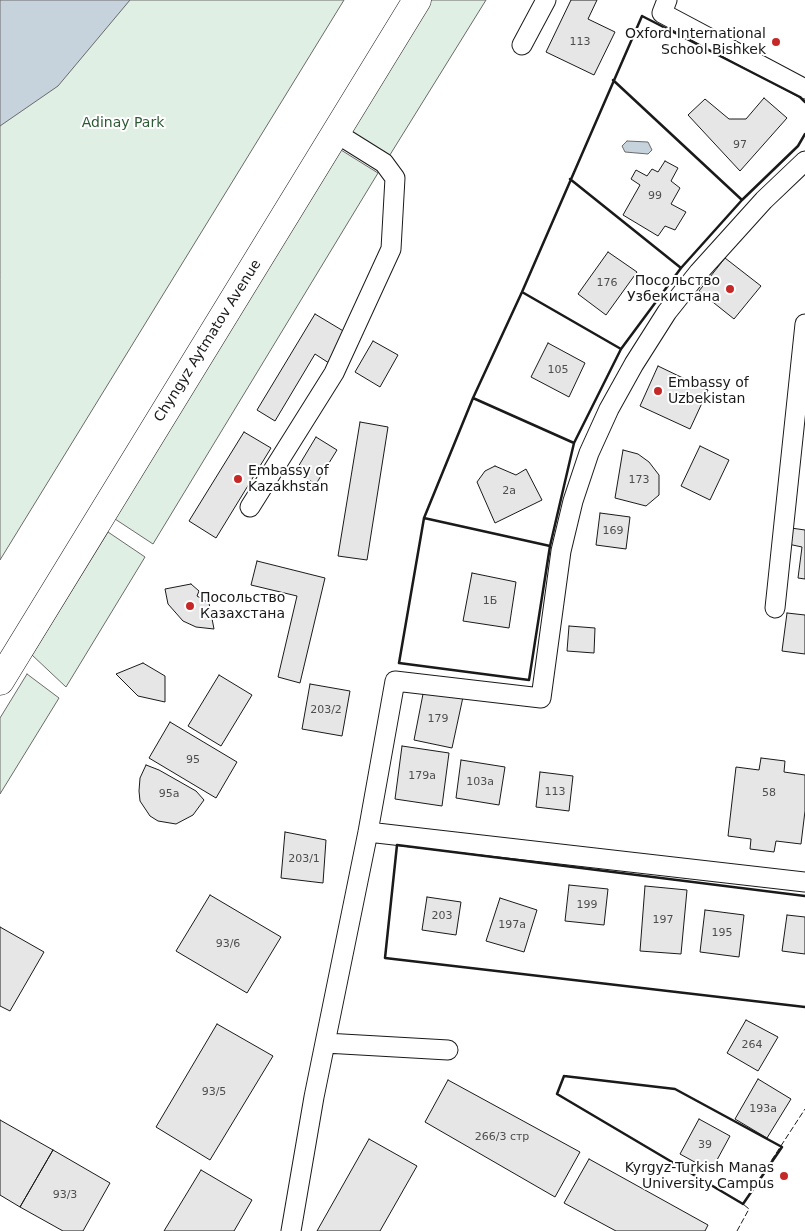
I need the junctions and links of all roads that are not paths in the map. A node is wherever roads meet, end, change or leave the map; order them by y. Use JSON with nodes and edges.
{"nodes":[{"id":1,"x":417,"y":0,"type":"edge"},
{"id":2,"x":546,"y":0,"type":"edge"},
{"id":3,"x":667,"y":0,"type":"edge"},
{"id":4,"x":522,"y":45,"type":"dead end"},
{"id":5,"x":805,"y":89,"type":"edge"},
{"id":6,"x":336,"y":133,"type":"junction"},
{"id":7,"x":805,"y":161,"type":"edge"},
{"id":8,"x":805,"y":324,"type":"edge"},
{"id":9,"x":250,"y":507,"type":"dead end"},
{"id":10,"x":775,"y":608,"type":"dead end"},
{"id":11,"x":0,"y":681,"type":"edge"},
{"id":12,"x":368,"y":832,"type":"junction"},
{"id":13,"x":805,"y":882,"type":"edge"},
{"id":14,"x":325,"y":1043,"type":"junction"},
{"id":15,"x":448,"y":1050,"type":"dead end"},
{"id":16,"x":291,"y":1231,"type":"edge"}],
"edges":[{"from":1,"to":6,"type":"main road","name":"Chyngyz Aytmatov Avenue"},
{"from":2,"to":4,"type":"street"},
{"from":3,"to":5,"type":"street"},
{"from":6,"to":9,"type":"street"},
{"from":6,"to":11,"type":"main road","name":"Chyngyz Aytmatov Avenue"},
{"from":7,"to":12,"type":"street"},
{"from":8,"to":10,"type":"street"},
{"from":12,"to":13,"type":"street"},
{"from":12,"to":14,"type":"street"},
{"from":14,"to":15,"type":"street"},
{"from":14,"to":16,"type":"street"}]}
